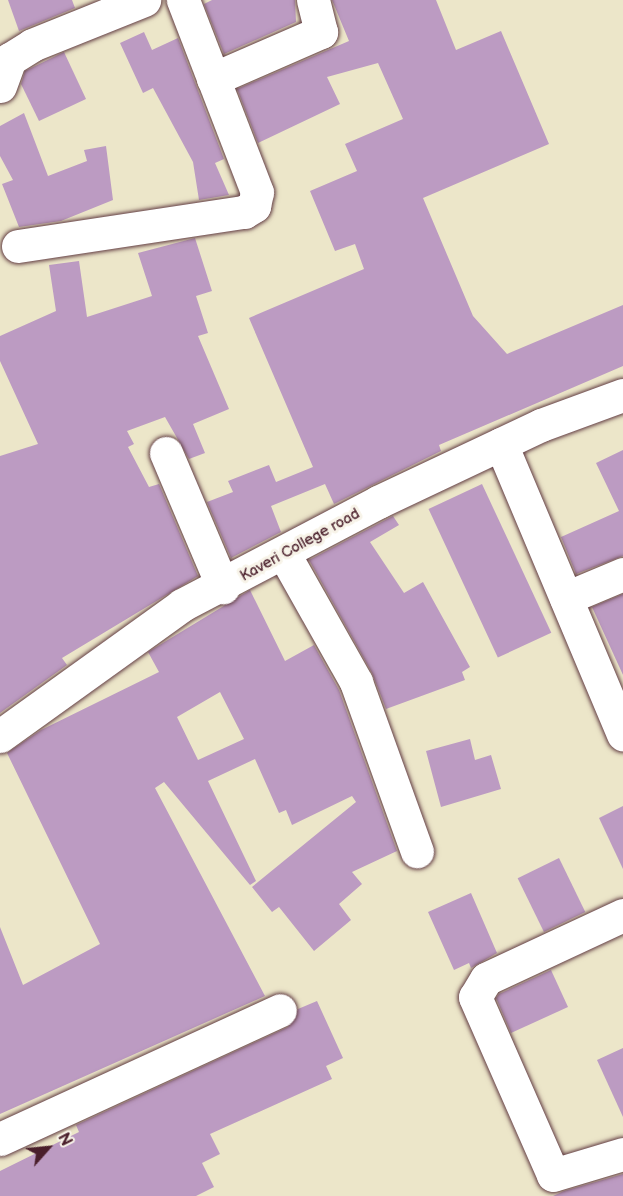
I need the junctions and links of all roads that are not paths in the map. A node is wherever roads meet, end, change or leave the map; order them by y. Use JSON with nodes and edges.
{"nodes":[{"id":1,"x":144,"y":0,"type":"edge"},
{"id":2,"x":183,"y":0,"type":"edge"},
{"id":3,"x":313,"y":0,"type":"edge"},
{"id":4,"x":83,"y":14,"type":"edge"},
{"id":5,"x":213,"y":79,"type":"junction"},
{"id":6,"x":0,"y":86,"type":"edge"},
{"id":7,"x":18,"y":246,"type":"dead end"},
{"id":8,"x":623,"y":395,"type":"edge"},
{"id":9,"x":501,"y":444,"type":"junction"},
{"id":10,"x":166,"y":453,"type":"dead end"},
{"id":11,"x":284,"y":554,"type":"junction"},
{"id":12,"x":623,"y":574,"type":"edge"},
{"id":13,"x":223,"y":587,"type":"junction"},
{"id":14,"x":566,"y":598,"type":"junction"},
{"id":15,"x":623,"y":734,"type":"edge"},
{"id":16,"x":0,"y":736,"type":"edge"},
{"id":17,"x":417,"y":851,"type":"dead end"},
{"id":18,"x":623,"y":915,"type":"edge"},
{"id":19,"x":279,"y":1010,"type":"dead end"},
{"id":20,"x":0,"y":1139,"type":"edge"},
{"id":21,"x":623,"y":1154,"type":"edge"}],
"edges":[{"from":1,"to":4,"type":"street"},
{"from":2,"to":5,"type":"street"},
{"from":3,"to":5,"type":"street"},
{"from":4,"to":6,"type":"street"},
{"from":5,"to":7,"type":"street"},
{"from":8,"to":9,"type":"street","name":"Kaveri College road"},
{"from":9,"to":11,"type":"street","name":"Kaveri College road"},
{"from":9,"to":14,"type":"street"},
{"from":10,"to":13,"type":"street"},
{"from":11,"to":13,"type":"street","name":"Kaveri College road"},
{"from":11,"to":17,"type":"street"},
{"from":12,"to":14,"type":"street"},
{"from":13,"to":16,"type":"street","name":"Kaveri College road"},
{"from":14,"to":15,"type":"street"},
{"from":18,"to":21,"type":"street"},
{"from":19,"to":20,"type":"street"}]}
